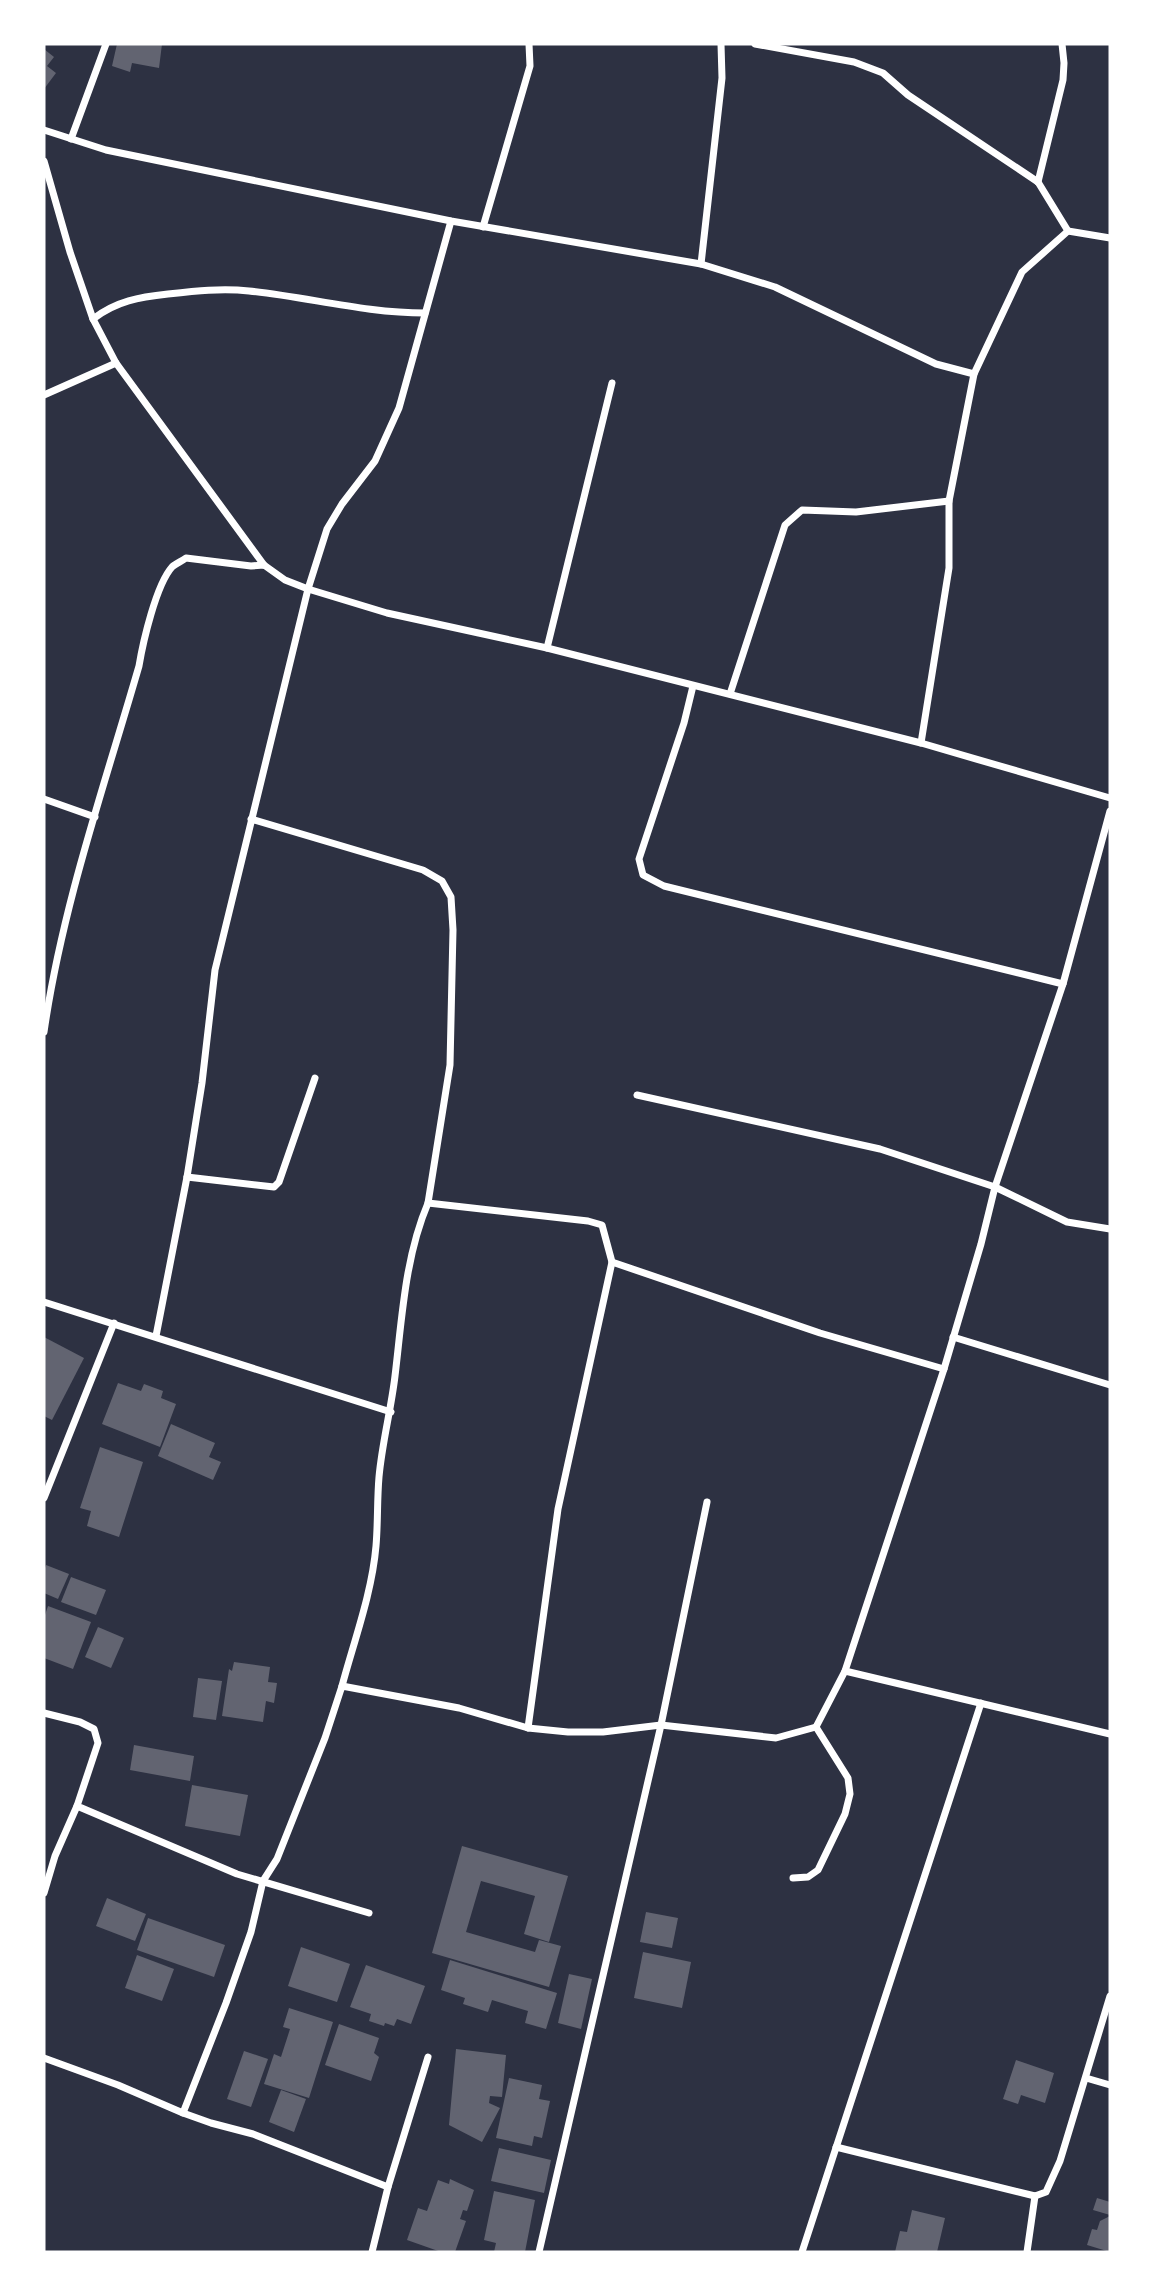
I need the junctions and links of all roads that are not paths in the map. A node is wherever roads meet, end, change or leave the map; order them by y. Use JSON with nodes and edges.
{"nodes":[{"id":1,"x":106,"y":44,"type":"edge"},
{"id":2,"x":529,"y":44,"type":"edge"},
{"id":3,"x":722,"y":44,"type":"edge"},
{"id":4,"x":755,"y":44,"type":"edge"},
{"id":5,"x":1062,"y":44,"type":"edge"},
{"id":6,"x":44,"y":130,"type":"edge"},
{"id":7,"x":71,"y":139,"type":"junction"},
{"id":8,"x":44,"y":161,"type":"edge"},
{"id":9,"x":1038,"y":182,"type":"junction"},
{"id":10,"x":451,"y":221,"type":"junction"},
{"id":11,"x":483,"y":227,"type":"junction"},
{"id":12,"x":1068,"y":231,"type":"junction"},
{"id":13,"x":1110,"y":238,"type":"edge"},
{"id":14,"x":701,"y":264,"type":"junction"},
{"id":15,"x":425,"y":313,"type":"junction"},
{"id":16,"x":93,"y":318,"type":"junction"},
{"id":17,"x":116,"y":363,"type":"junction"},
{"id":18,"x":974,"y":373,"type":"junction"},
{"id":19,"x":612,"y":383,"type":"dead end"},
{"id":20,"x":44,"y":395,"type":"edge"},
{"id":21,"x":949,"y":501,"type":"junction"},
{"id":22,"x":264,"y":565,"type":"junction"},
{"id":23,"x":308,"y":589,"type":"junction"},
{"id":24,"x":547,"y":648,"type":"junction"},
{"id":25,"x":693,"y":686,"type":"junction"},
{"id":26,"x":730,"y":694,"type":"junction"},
{"id":27,"x":921,"y":743,"type":"junction"},
{"id":28,"x":1110,"y":798,"type":"edge"},
{"id":29,"x":44,"y":799,"type":"edge"},
{"id":30,"x":1110,"y":811,"type":"edge"},
{"id":31,"x":96,"y":817,"type":"junction"},
{"id":32,"x":251,"y":819,"type":"junction"},
{"id":33,"x":1063,"y":984,"type":"junction"},
{"id":34,"x":44,"y":1032,"type":"edge"},
{"id":35,"x":315,"y":1078,"type":"dead end"},
{"id":36,"x":637,"y":1095,"type":"dead end"},
{"id":37,"x":187,"y":1177,"type":"junction"},
{"id":38,"x":995,"y":1187,"type":"junction"},
{"id":39,"x":428,"y":1203,"type":"junction"},
{"id":40,"x":1110,"y":1229,"type":"edge"},
{"id":41,"x":612,"y":1262,"type":"junction"},
{"id":42,"x":44,"y":1302,"type":"edge"},
{"id":43,"x":114,"y":1323,"type":"junction"},
{"id":44,"x":156,"y":1336,"type":"junction"},
{"id":45,"x":953,"y":1337,"type":"junction"},
{"id":46,"x":944,"y":1369,"type":"junction"},
{"id":47,"x":1110,"y":1385,"type":"edge"},
{"id":48,"x":391,"y":1412,"type":"junction"},
{"id":49,"x":44,"y":1498,"type":"edge"},
{"id":50,"x":707,"y":1502,"type":"dead end"},
{"id":51,"x":845,"y":1671,"type":"junction"},
{"id":52,"x":342,"y":1686,"type":"junction"},
{"id":53,"x":981,"y":1703,"type":"junction"},
{"id":54,"x":44,"y":1713,"type":"edge"},
{"id":55,"x":661,"y":1725,"type":"junction"},
{"id":56,"x":816,"y":1727,"type":"junction"},
{"id":57,"x":528,"y":1728,"type":"junction"},
{"id":58,"x":1110,"y":1734,"type":"edge"},
{"id":59,"x":77,"y":1807,"type":"junction"},
{"id":60,"x":793,"y":1878,"type":"dead end"},
{"id":61,"x":263,"y":1881,"type":"junction"},
{"id":62,"x":44,"y":1893,"type":"edge"},
{"id":63,"x":369,"y":1913,"type":"dead end"},
{"id":64,"x":1110,"y":1996,"type":"edge"},
{"id":65,"x":428,"y":2057,"type":"dead end"},
{"id":66,"x":44,"y":2058,"type":"edge"},
{"id":67,"x":1086,"y":2078,"type":"junction"},
{"id":68,"x":1110,"y":2085,"type":"edge"},
{"id":69,"x":183,"y":2113,"type":"junction"},
{"id":70,"x":836,"y":2147,"type":"junction"},
{"id":71,"x":388,"y":2187,"type":"junction"},
{"id":72,"x":1035,"y":2196,"type":"junction"},
{"id":73,"x":372,"y":2252,"type":"edge"},
{"id":74,"x":539,"y":2252,"type":"edge"},
{"id":75,"x":802,"y":2252,"type":"edge"},
{"id":76,"x":1027,"y":2252,"type":"edge"}],
"edges":[{"from":1,"to":7,"type":"street"},
{"from":2,"to":11,"type":"street"},
{"from":3,"to":14,"type":"street"},
{"from":4,"to":9,"type":"street"},
{"from":5,"to":9,"type":"street"},
{"from":6,"to":7,"type":"street"},
{"from":7,"to":10,"type":"street"},
{"from":8,"to":16,"type":"street"},
{"from":9,"to":12,"type":"street"},
{"from":10,"to":11,"type":"street"},
{"from":10,"to":15,"type":"street"},
{"from":11,"to":14,"type":"street"},
{"from":12,"to":13,"type":"street"},
{"from":12,"to":18,"type":"street"},
{"from":14,"to":18,"type":"street"},
{"from":15,"to":16,"type":"street"},
{"from":15,"to":23,"type":"street"},
{"from":16,"to":17,"type":"street"},
{"from":17,"to":20,"type":"street"},
{"from":17,"to":22,"type":"street"},
{"from":18,"to":21,"type":"street"},
{"from":19,"to":24,"type":"street"},
{"from":21,"to":26,"type":"street"},
{"from":21,"to":27,"type":"street"},
{"from":22,"to":23,"type":"street"},
{"from":22,"to":31,"type":"street"},
{"from":23,"to":24,"type":"street"},
{"from":23,"to":32,"type":"street"},
{"from":24,"to":25,"type":"street"},
{"from":25,"to":26,"type":"street"},
{"from":25,"to":33,"type":"street"},
{"from":26,"to":27,"type":"street"},
{"from":27,"to":28,"type":"street"},
{"from":29,"to":31,"type":"street"},
{"from":30,"to":33,"type":"street"},
{"from":31,"to":34,"type":"street"},
{"from":32,"to":37,"type":"street"},
{"from":32,"to":39,"type":"street"},
{"from":33,"to":38,"type":"street"},
{"from":35,"to":37,"type":"street"},
{"from":36,"to":38,"type":"street"},
{"from":37,"to":44,"type":"street"},
{"from":38,"to":40,"type":"street"},
{"from":38,"to":45,"type":"street"},
{"from":39,"to":41,"type":"street"},
{"from":39,"to":48,"type":"street"},
{"from":41,"to":46,"type":"street"},
{"from":41,"to":57,"type":"street"},
{"from":42,"to":43,"type":"street"},
{"from":43,"to":44,"type":"street"},
{"from":43,"to":49,"type":"street"},
{"from":44,"to":48,"type":"street"},
{"from":45,"to":46,"type":"street"},
{"from":45,"to":47,"type":"street"},
{"from":46,"to":51,"type":"street"},
{"from":48,"to":52,"type":"street"},
{"from":50,"to":55,"type":"street"},
{"from":51,"to":53,"type":"street"},
{"from":51,"to":56,"type":"street"},
{"from":52,"to":57,"type":"street"},
{"from":52,"to":61,"type":"street"},
{"from":53,"to":58,"type":"street"},
{"from":53,"to":70,"type":"street"},
{"from":54,"to":59,"type":"street"},
{"from":55,"to":56,"type":"street"},
{"from":55,"to":57,"type":"street"},
{"from":55,"to":74,"type":"street"},
{"from":56,"to":60,"type":"street"},
{"from":59,"to":61,"type":"street"},
{"from":59,"to":62,"type":"street"},
{"from":61,"to":63,"type":"street"},
{"from":61,"to":69,"type":"street"},
{"from":64,"to":67,"type":"street"},
{"from":65,"to":71,"type":"street"},
{"from":66,"to":69,"type":"street"},
{"from":67,"to":68,"type":"street"},
{"from":67,"to":72,"type":"street"},
{"from":69,"to":71,"type":"street"},
{"from":70,"to":72,"type":"street"},
{"from":70,"to":75,"type":"street"},
{"from":71,"to":73,"type":"street"},
{"from":72,"to":76,"type":"street"}]}
